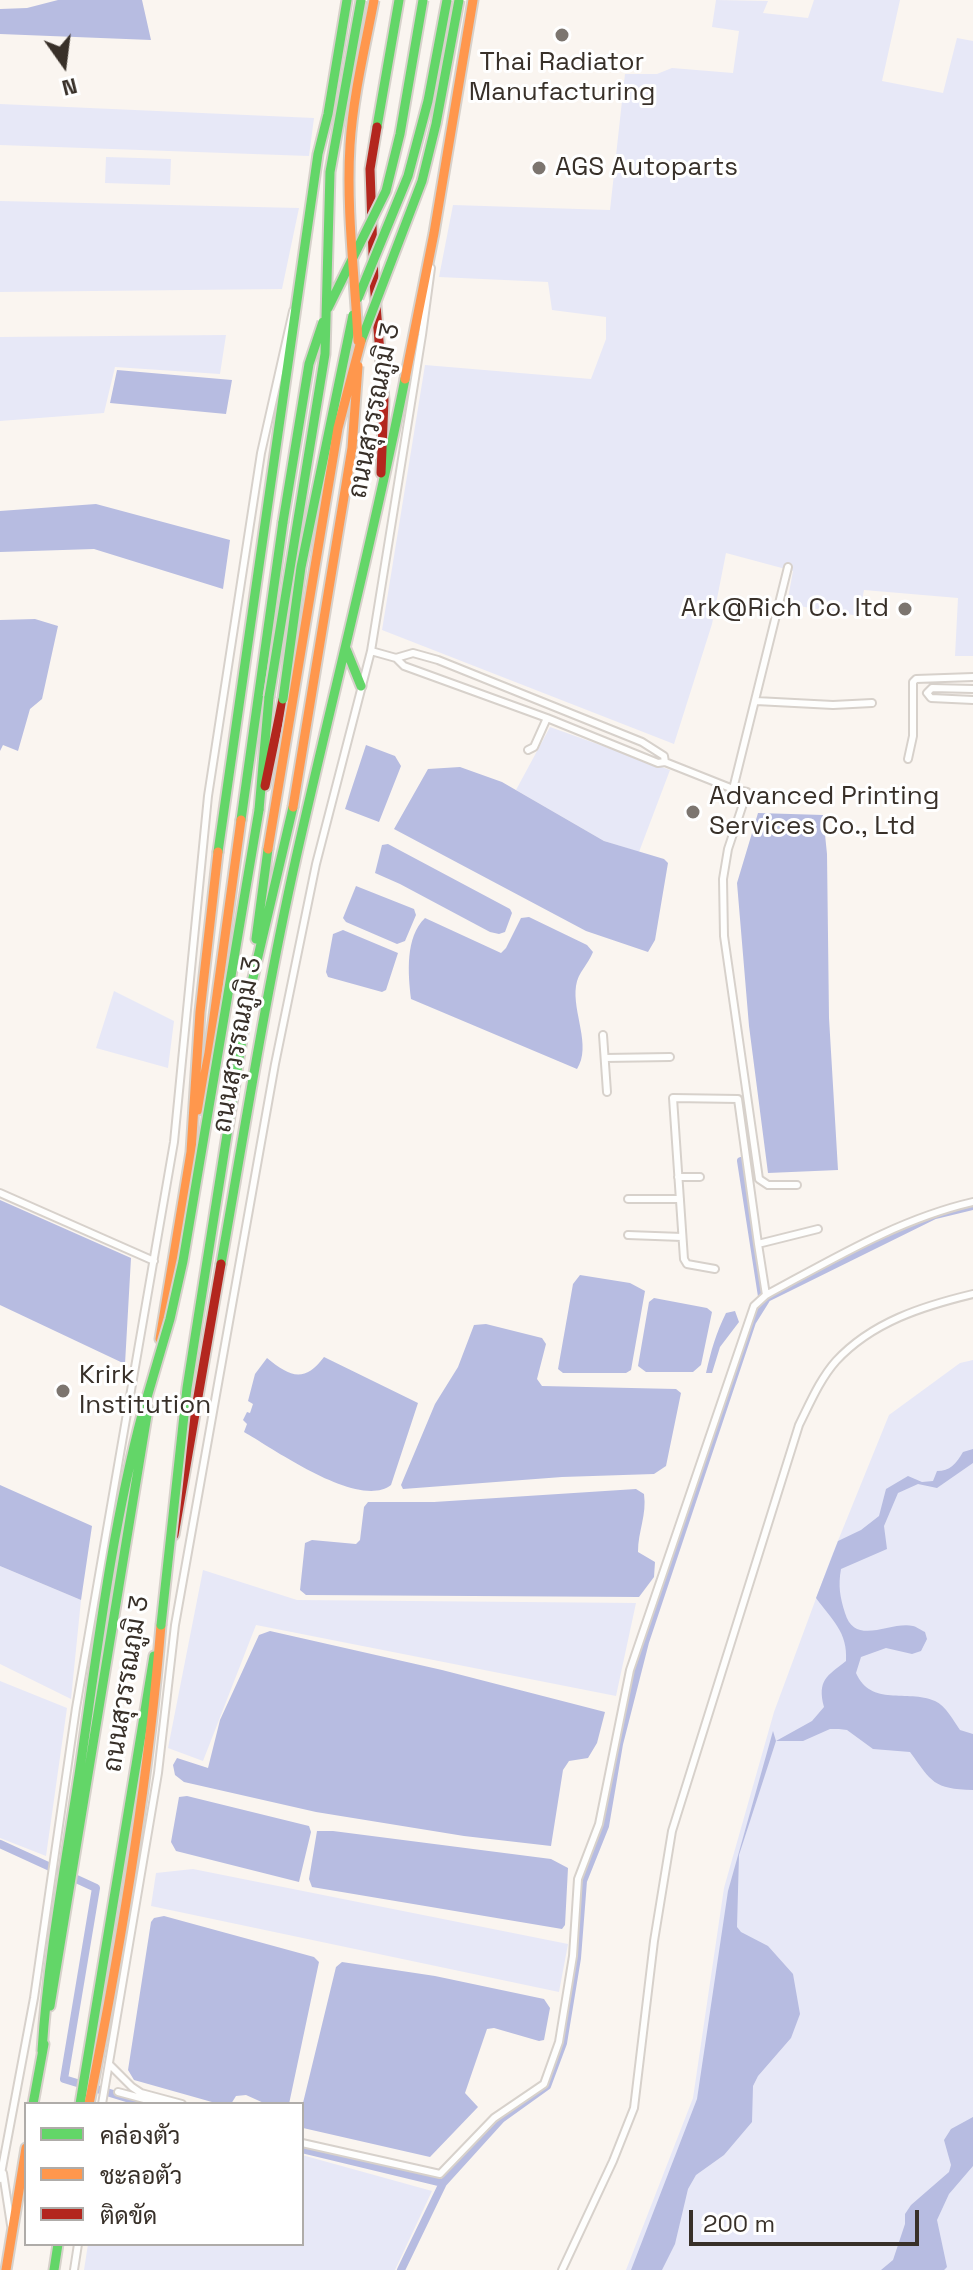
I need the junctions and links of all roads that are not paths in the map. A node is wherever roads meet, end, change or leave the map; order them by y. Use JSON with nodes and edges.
{"nodes":[{"id":1,"x":347,"y":0,"type":"edge"},
{"id":2,"x":361,"y":0,"type":"edge"},
{"id":3,"x":374,"y":0,"type":"edge"},
{"id":4,"x":423,"y":0,"type":"edge"},
{"id":5,"x":447,"y":0,"type":"edge"},
{"id":6,"x":459,"y":0,"type":"edge"},
{"id":7,"x":473,"y":0,"type":"edge"},
{"id":8,"x":398,"y":4,"type":"edge"},
{"id":9,"x":434,"y":233,"type":"junction"},
{"id":10,"x":305,"y":257,"type":"junction"},
{"id":11,"x":379,"y":508,"type":"junction"},
{"id":12,"x":788,"y":567,"type":"dead end"},
{"id":13,"x":346,"y":649,"type":"junction"},
{"id":14,"x":371,"y":651,"type":"junction"},
{"id":15,"x":396,"y":658,"type":"junction"},
{"id":16,"x":973,"y":677,"type":"edge"},
{"id":17,"x":361,"y":686,"type":"junction"},
{"id":18,"x":973,"y":689,"type":"edge"},
{"id":19,"x":973,"y":700,"type":"edge"},
{"id":20,"x":756,"y":701,"type":"junction"},
{"id":21,"x":872,"y":703,"type":"dead end"},
{"id":22,"x":547,"y":718,"type":"junction"},
{"id":23,"x":528,"y":750,"type":"dead end"},
{"id":24,"x":908,"y":759,"type":"dead end"},
{"id":25,"x":665,"y":762,"type":"junction"},
{"id":26,"x":733,"y":789,"type":"junction"},
{"id":27,"x":259,"y":810,"type":"junction"},
{"id":28,"x":249,"y":995,"type":"junction"},
{"id":29,"x":603,"y":1035,"type":"dead end"},
{"id":30,"x":670,"y":1057,"type":"dead end"},
{"id":31,"x":605,"y":1058,"type":"junction"},
{"id":32,"x":607,"y":1092,"type":"dead end"},
{"id":33,"x":191,"y":1152,"type":"junction"},
{"id":34,"x":678,"y":1177,"type":"junction"},
{"id":35,"x":700,"y":1177,"type":"dead end"},
{"id":36,"x":797,"y":1185,"type":"dead end"},
{"id":37,"x":0,"y":1193,"type":"edge"},
{"id":38,"x":628,"y":1199,"type":"dead end"},
{"id":39,"x":680,"y":1199,"type":"junction"},
{"id":40,"x":973,"y":1202,"type":"edge"},
{"id":41,"x":818,"y":1229,"type":"dead end"},
{"id":42,"x":628,"y":1235,"type":"dead end"},
{"id":43,"x":682,"y":1237,"type":"junction"},
{"id":44,"x":758,"y":1244,"type":"junction"},
{"id":45,"x":154,"y":1261,"type":"junction"},
{"id":46,"x":715,"y":1269,"type":"dead end"},
{"id":47,"x":973,"y":1294,"type":"edge"},
{"id":48,"x":765,"y":1296,"type":"junction"},
{"id":49,"x":163,"y":1602,"type":"junction"},
{"id":50,"x":69,"y":1860,"type":"junction"},
{"id":51,"x":109,"y":2064,"type":"junction"},
{"id":52,"x":90,"y":2071,"type":"junction"},
{"id":53,"x":118,"y":2092,"type":"dead end"},
{"id":54,"x":87,"y":2098,"type":"edge"},
{"id":55,"x":33,"y":2102,"type":"edge"},
{"id":56,"x":102,"y":2102,"type":"edge"},
{"id":57,"x":156,"y":2102,"type":"edge"},
{"id":58,"x":175,"y":2102,"type":"edge"},
{"id":59,"x":304,"y":2143,"type":"edge"},
{"id":60,"x":24,"y":2160,"type":"edge"},
{"id":61,"x":2,"y":2167,"type":"junction"},
{"id":62,"x":0,"y":2179,"type":"edge"},
{"id":63,"x":12,"y":2232,"type":"junction"},
{"id":64,"x":58,"y":2246,"type":"edge"},
{"id":65,"x":78,"y":2246,"type":"edge"},
{"id":66,"x":6,"y":2270,"type":"edge"},
{"id":67,"x":54,"y":2270,"type":"edge"},
{"id":68,"x":74,"y":2270,"type":"edge"},
{"id":69,"x":562,"y":2270,"type":"edge"}],
"edges":[{"from":1,"to":10,"type":"main road","name":"ถนนสุวรรณภูมิ 3"},
{"from":2,"to":27,"type":"main road","bridge":true},
{"from":3,"to":28,"type":"main road","bridge":true},
{"from":4,"to":33,"type":"main road","bridge":true},
{"from":5,"to":27,"type":"main road","bridge":true},
{"from":6,"to":28,"type":"main road","bridge":true},
{"from":7,"to":9,"type":"main road","name":"ถนนสุวรรณภูมิ 3"},
{"from":8,"to":11,"type":"main road"},
{"from":9,"to":11,"type":"main road","name":"ถนนสุวรรณภูมิ 3"},
{"from":9,"to":14,"type":"street"},
{"from":10,"to":33,"type":"main road","name":"ถนนสุวรรณภูมิ 3"},
{"from":10,"to":45,"type":"street"},
{"from":11,"to":13,"type":"main road","name":"ถนนสุวรรณภูมิ 3"},
{"from":12,"to":20,"type":"street"},
{"from":13,"to":17,"type":"main road"},
{"from":13,"to":49,"type":"main road","name":"ถนนสุวรรณภูมิ 3"},
{"from":14,"to":15,"type":"street"},
{"from":14,"to":17,"type":"street"},
{"from":15,"to":22,"type":"street"},
{"from":15,"to":25,"type":"street"},
{"from":16,"to":24,"type":"street"},
{"from":17,"to":51,"type":"street"},
{"from":18,"to":19,"type":"street"},
{"from":20,"to":21,"type":"street"},
{"from":20,"to":26,"type":"street"},
{"from":22,"to":23,"type":"street"},
{"from":22,"to":25,"type":"street"},
{"from":25,"to":26,"type":"street"},
{"from":26,"to":36,"type":"street"},
{"from":27,"to":50,"type":"main road","bridge":true},
{"from":28,"to":49,"type":"main road","bridge":true},
{"from":29,"to":31,"type":"street"},
{"from":30,"to":31,"type":"street"},
{"from":31,"to":32,"type":"street"},
{"from":33,"to":50,"type":"main road","name":"ถนนสุวรรณภูมิ 3"},
{"from":34,"to":35,"type":"street"},
{"from":34,"to":39,"type":"street"},
{"from":34,"to":44,"type":"street"},
{"from":37,"to":45,"type":"street"},
{"from":38,"to":39,"type":"street"},
{"from":39,"to":43,"type":"street"},
{"from":40,"to":48,"type":"street"},
{"from":41,"to":44,"type":"street"},
{"from":42,"to":43,"type":"street"},
{"from":43,"to":46,"type":"street"},
{"from":44,"to":48,"type":"street"},
{"from":45,"to":61,"type":"street"},
{"from":47,"to":69,"type":"street"},
{"from":48,"to":59,"type":"street"},
{"from":49,"to":52,"type":"main road","name":"ถนนสุวรรณภูมิ 3"},
{"from":49,"to":52,"type":"main road","bridge":true},
{"from":50,"to":55,"type":"main road"},
{"from":51,"to":56,"type":"street"},
{"from":51,"to":58,"type":"street"},
{"from":52,"to":54,"type":"main road"},
{"from":53,"to":57,"type":"street"},
{"from":60,"to":63,"type":"main road"},
{"from":61,"to":62,"type":"street"},
{"from":61,"to":63,"type":"street"},
{"from":63,"to":66,"type":"main road"},
{"from":64,"to":67,"type":"main road"},
{"from":65,"to":68,"type":"street"}]}
